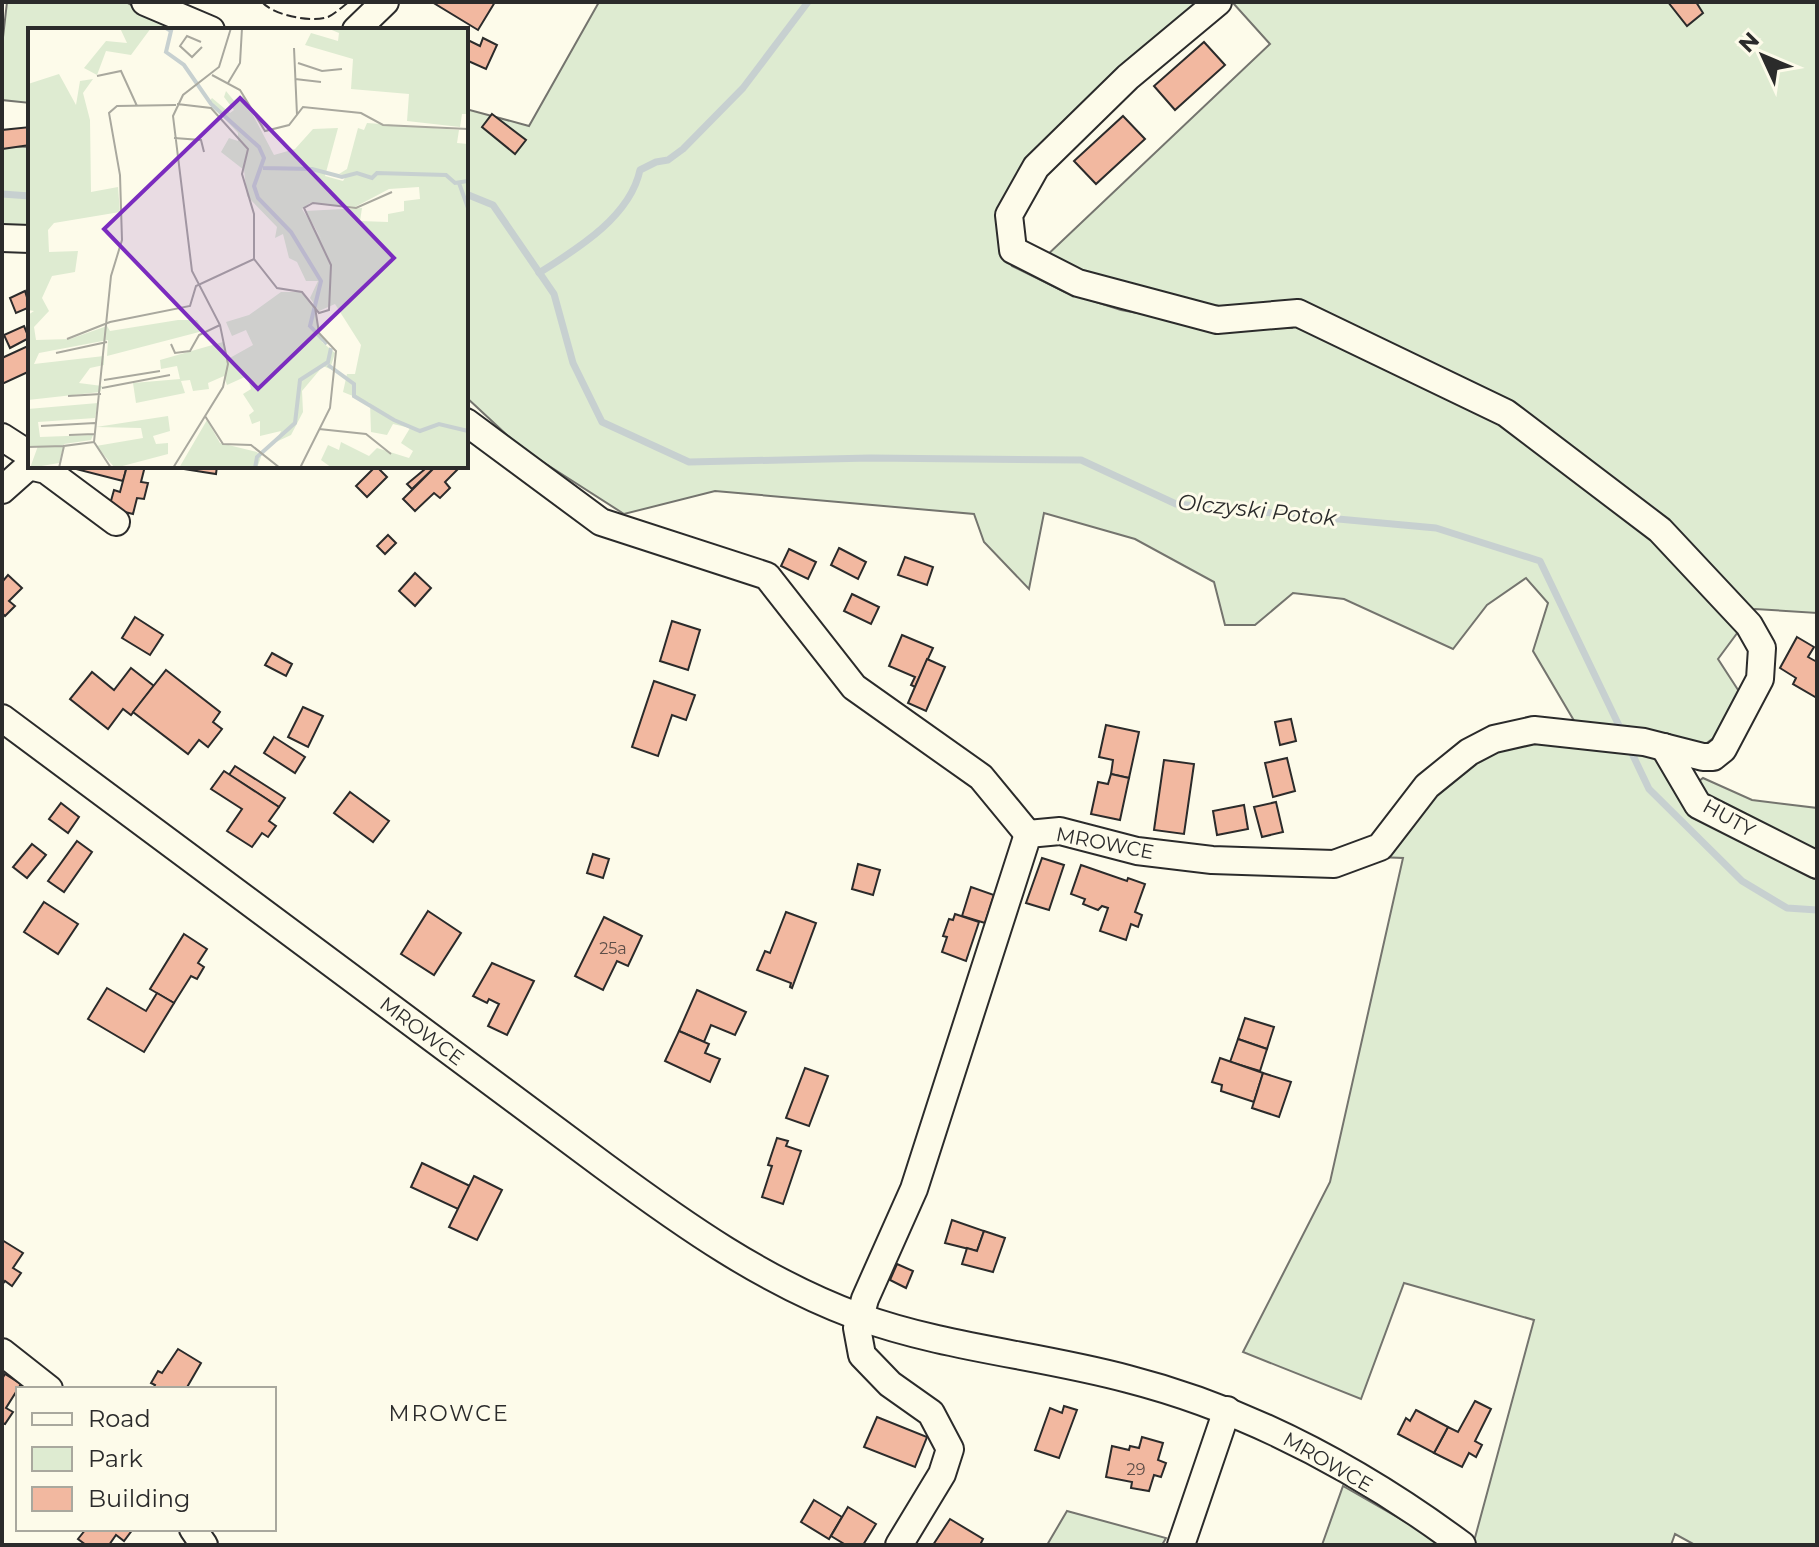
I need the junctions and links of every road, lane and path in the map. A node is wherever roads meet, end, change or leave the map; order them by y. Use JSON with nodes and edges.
{"nodes":[{"id":1,"x":145,"y":2,"type":"edge"},
{"id":2,"x":385,"y":2,"type":"edge"},
{"id":3,"x":1218,"y":2,"type":"edge"},
{"id":4,"x":206,"y":28,"type":"edge"},
{"id":5,"x":358,"y":28,"type":"edge"},
{"id":6,"x":2,"y":238,"type":"edge"},
{"id":7,"x":28,"y":239,"type":"edge"},
{"id":8,"x":468,"y":423,"type":"edge"},
{"id":9,"x":2,"y":437,"type":"edge"},
{"id":10,"x":28,"y":460,"type":"edge"},
{"id":11,"x":28,"y":464,"type":"edge"},
{"id":12,"x":42,"y":468,"type":"edge"},
{"id":13,"x":2,"y":490,"type":"edge"},
{"id":14,"x":116,"y":522,"type":"dead end"},
{"id":15,"x":2,"y":718,"type":"edge"},
{"id":16,"x":1654,"y":744,"type":"junction"},
{"id":17,"x":1028,"y":834,"type":"junction"},
{"id":18,"x":1817,"y":865,"type":"edge"},
{"id":19,"x":859,"y":1317,"type":"junction"},
{"id":20,"x":2,"y":1352,"type":"edge"},
{"id":21,"x":46,"y":1387,"type":"edge"},
{"id":22,"x":1227,"y":1410,"type":"junction"},
{"id":23,"x":899,"y":1545,"type":"edge"},
{"id":24,"x":1181,"y":1545,"type":"edge"},
{"id":25,"x":1462,"y":1545,"type":"edge"}],
"edges":[{"from":1,"to":4,"type":"street"},
{"from":2,"to":5,"type":"street"},
{"from":3,"to":16,"type":"street","name":"MROWCE"},
{"from":6,"to":7,"type":"street"},
{"from":8,"to":17,"type":"street"},
{"from":9,"to":10,"type":"street"},
{"from":11,"to":13,"type":"street"},
{"from":12,"to":14,"type":"street"},
{"from":15,"to":19,"type":"street","name":"MROWCE"},
{"from":16,"to":17,"type":"street","name":"MROWCE"},
{"from":16,"to":18,"type":"street","name":"HUTY"},
{"from":17,"to":19,"type":"street","name":"MROWCE"},
{"from":19,"to":22,"type":"street","name":"MROWCE"},
{"from":19,"to":23,"type":"street"},
{"from":20,"to":21,"type":"street"},
{"from":22,"to":24,"type":"street"},
{"from":22,"to":25,"type":"street","name":"MROWCE"}]}
